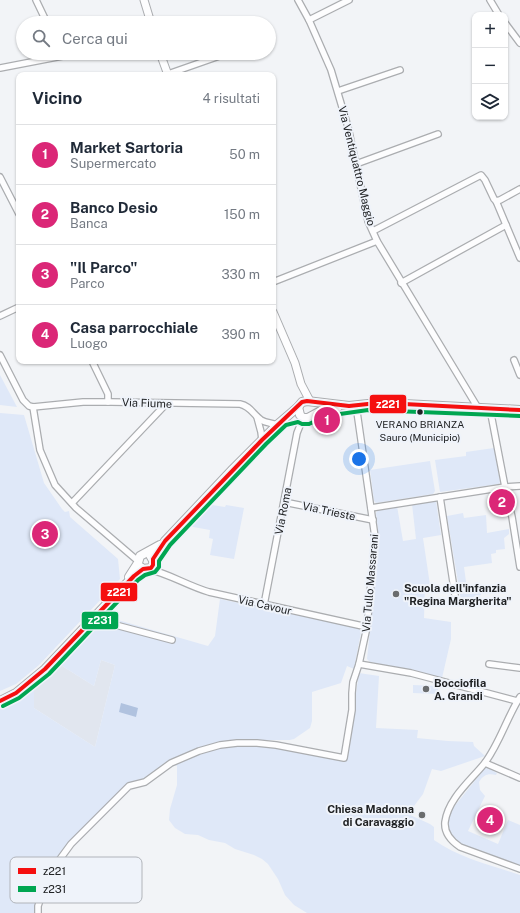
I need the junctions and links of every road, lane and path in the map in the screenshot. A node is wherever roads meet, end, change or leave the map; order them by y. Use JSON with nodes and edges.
{"nodes":[{"id":1,"x":36,"y":0,"type":"edge"},
{"id":2,"x":144,"y":0,"type":"edge"},
{"id":3,"x":298,"y":0,"type":"edge"},
{"id":4,"x":350,"y":0,"type":"edge"},
{"id":5,"x":490,"y":0,"type":"edge"},
{"id":6,"x":497,"y":12,"type":"edge"},
{"id":7,"x":44,"y":16,"type":"edge"},
{"id":8,"x":149,"y":16,"type":"edge"},
{"id":9,"x":308,"y":20,"type":"junction"},
{"id":10,"x":508,"y":27,"type":"edge"},
{"id":11,"x":520,"y":43,"type":"edge"},
{"id":12,"x":38,"y":60,"type":"edge"},
{"id":13,"x":163,"y":60,"type":"edge"},
{"id":14,"x":209,"y":60,"type":"edge"},
{"id":15,"x":0,"y":68,"type":"edge"},
{"id":16,"x":400,"y":70,"type":"dead end"},
{"id":17,"x":167,"y":72,"type":"edge"},
{"id":18,"x":176,"y":72,"type":"edge"},
{"id":19,"x":338,"y":91,"type":"junction"},
{"id":20,"x":438,"y":134,"type":"dead end"},
{"id":21,"x":356,"y":164,"type":"junction"},
{"id":22,"x":1,"y":180,"type":"edge"},
{"id":23,"x":520,"y":189,"type":"edge"},
{"id":24,"x":496,"y":201,"type":"junction"},
{"id":25,"x":16,"y":208,"type":"edge"},
{"id":26,"x":506,"y":225,"type":"junction"},
{"id":27,"x":373,"y":231,"type":"junction"},
{"id":28,"x":377,"y":241,"type":"junction"},
{"id":29,"x":520,"y":258,"type":"edge"},
{"id":30,"x":276,"y":281,"type":"edge"},
{"id":31,"x":401,"y":283,"type":"junction"},
{"id":32,"x":16,"y":308,"type":"edge"},
{"id":33,"x":0,"y":316,"type":"edge"},
{"id":34,"x":276,"y":319,"type":"edge"},
{"id":35,"x":0,"y":355,"type":"edge"},
{"id":36,"x":514,"y":360,"type":"dead end"},
{"id":37,"x":93,"y":364,"type":"edge"},
{"id":38,"x":520,"y":375,"type":"edge"},
{"id":39,"x":108,"y":402,"type":"junction"},
{"id":40,"x":166,"y":404,"type":"junction"},
{"id":41,"x":353,"y":406,"type":"junction"},
{"id":42,"x":33,"y":407,"type":"junction"},
{"id":43,"x":304,"y":408,"type":"junction"},
{"id":44,"x":478,"y":408,"type":"junction"},
{"id":45,"x":490,"y":409,"type":"junction"},
{"id":46,"x":520,"y":410,"type":"edge"},
{"id":47,"x":314,"y":414,"type":"junction"},
{"id":48,"x":257,"y":416,"type":"junction"},
{"id":49,"x":280,"y":422,"type":"junction"},
{"id":50,"x":262,"y":440,"type":"junction"},
{"id":51,"x":520,"y":486,"type":"edge"},
{"id":52,"x":505,"y":487,"type":"junction"},
{"id":53,"x":440,"y":497,"type":"junction"},
{"id":54,"x":284,"y":502,"type":"junction"},
{"id":55,"x":72,"y":503,"type":"junction"},
{"id":56,"x":371,"y":508,"type":"junction"},
{"id":57,"x":373,"y":520,"type":"junction"},
{"id":58,"x":165,"y":541,"type":"junction"},
{"id":59,"x":153,"y":560,"type":"junction"},
{"id":60,"x":142,"y":562,"type":"junction"},
{"id":61,"x":520,"y":567,"type":"edge"},
{"id":62,"x":166,"y":574,"type":"junction"},
{"id":63,"x":456,"y":595,"type":"dead end"},
{"id":64,"x":264,"y":605,"type":"junction"},
{"id":65,"x":93,"y":619,"type":"junction"},
{"id":66,"x":367,"y":627,"type":"junction"},
{"id":67,"x":172,"y":640,"type":"dead end"},
{"id":68,"x":359,"y":664,"type":"junction"},
{"id":69,"x":489,"y":664,"type":"dead end"},
{"id":70,"x":520,"y":668,"type":"edge"},
{"id":71,"x":519,"y":699,"type":"edge"},
{"id":72,"x":0,"y":701,"type":"edge"},
{"id":73,"x":485,"y":763,"type":"junction"},
{"id":74,"x":520,"y":778,"type":"edge"},
{"id":75,"x":61,"y":857,"type":"edge"},
{"id":76,"x":520,"y":869,"type":"edge"},
{"id":77,"x":39,"y":903,"type":"edge"},
{"id":78,"x":38,"y":913,"type":"edge"}],
"edges":[{"from":1,"to":7,"type":"street"},
{"from":2,"to":8,"type":"street"},
{"from":3,"to":9,"type":"street","name":"Via Ventiquattro Maggio"},
{"from":4,"to":9,"type":"street"},
{"from":5,"to":6,"type":"street"},
{"from":9,"to":19,"type":"street","name":"Via Ventiquattro Maggio"},
{"from":10,"to":11,"type":"street"},
{"from":12,"to":15,"type":"street"},
{"from":13,"to":17,"type":"street"},
{"from":14,"to":18,"type":"street"},
{"from":16,"to":19,"type":"street"},
{"from":19,"to":21,"type":"street","name":"Via Ventiquattro Maggio"},
{"from":20,"to":21,"type":"street"},
{"from":21,"to":27,"type":"street","name":"Via Ventiquattro Maggio"},
{"from":22,"to":25,"type":"street"},
{"from":23,"to":24,"type":"street"},
{"from":24,"to":26,"type":"street"},
{"from":24,"to":27,"type":"street"},
{"from":26,"to":29,"type":"street"},
{"from":26,"to":31,"type":"street"},
{"from":27,"to":28,"type":"street","name":"Via Ventiquattro Maggio"},
{"from":28,"to":30,"type":"street"},
{"from":28,"to":31,"type":"street","name":"Via Ventiquattro Maggio"},
{"from":31,"to":44,"type":"street","name":"Via Ventiquattro Maggio"},
{"from":32,"to":33,"type":"street"},
{"from":34,"to":43,"type":"street"},
{"from":35,"to":42,"type":"street"},
{"from":36,"to":38,"type":"street"},
{"from":37,"to":39,"type":"street"},
{"from":39,"to":40,"type":"street","name":"Via Fiume"},
{"from":39,"to":42,"type":"street","name":"Via Fiume"},
{"from":40,"to":48,"type":"street","name":"Via Fiume"},
{"from":40,"to":55,"type":"street"},
{"from":41,"to":43,"type":"main road"},
{"from":41,"to":44,"type":"main road"},
{"from":41,"to":47,"type":"main road"},
{"from":41,"to":56,"type":"street","name":"Via Tullo Massarani"},
{"from":42,"to":55,"type":"street"},
{"from":43,"to":47,"type":"main road"},
{"from":43,"to":47,"type":"main road"},
{"from":43,"to":49,"type":"main road"},
{"from":43,"to":54,"type":"street","name":"Via Roma"},
{"from":44,"to":45,"type":"main road"},
{"from":45,"to":46,"type":"main road"},
{"from":45,"to":52,"type":"street"},
{"from":48,"to":49,"type":"street","name":"Via Fiume"},
{"from":48,"to":50,"type":"street"},
{"from":49,"to":50,"type":"main road"},
{"from":50,"to":58,"type":"main road"},
{"from":51,"to":52,"type":"street"},
{"from":52,"to":53,"type":"street"},
{"from":52,"to":61,"type":"street"},
{"from":53,"to":56,"type":"street"},
{"from":53,"to":63,"type":"street"},
{"from":54,"to":57,"type":"street","name":"Via Trieste"},
{"from":54,"to":64,"type":"street","name":"Via Roma"},
{"from":55,"to":60,"type":"street","name":"Via Cavour"},
{"from":56,"to":57,"type":"street","name":"Via Tullo Massarani"},
{"from":57,"to":66,"type":"street","name":"Via Tullo Massarani"},
{"from":58,"to":59,"type":"main road"},
{"from":58,"to":60,"type":"main road"},
{"from":59,"to":60,"type":"main road"},
{"from":59,"to":60,"type":"main road"},
{"from":59,"to":62,"type":"street","name":"Via Cavour"},
{"from":60,"to":62,"type":"street","name":"Via Cavour"},
{"from":60,"to":65,"type":"main road"},
{"from":62,"to":64,"type":"street","name":"Via Cavour"},
{"from":64,"to":66,"type":"street","name":"Via Cavour"},
{"from":65,"to":67,"type":"street"},
{"from":65,"to":72,"type":"main road"},
{"from":66,"to":68,"type":"street","name":"Via Tullo Massarani"},
{"from":68,"to":71,"type":"street"},
{"from":68,"to":75,"type":"street","name":"Via Tullo Massarani"},
{"from":69,"to":70,"type":"street"},
{"from":71,"to":73,"type":"street"},
{"from":73,"to":74,"type":"street"},
{"from":73,"to":76,"type":"street"},
{"from":77,"to":78,"type":"street","name":"Via Tullo Massarani"}]}
